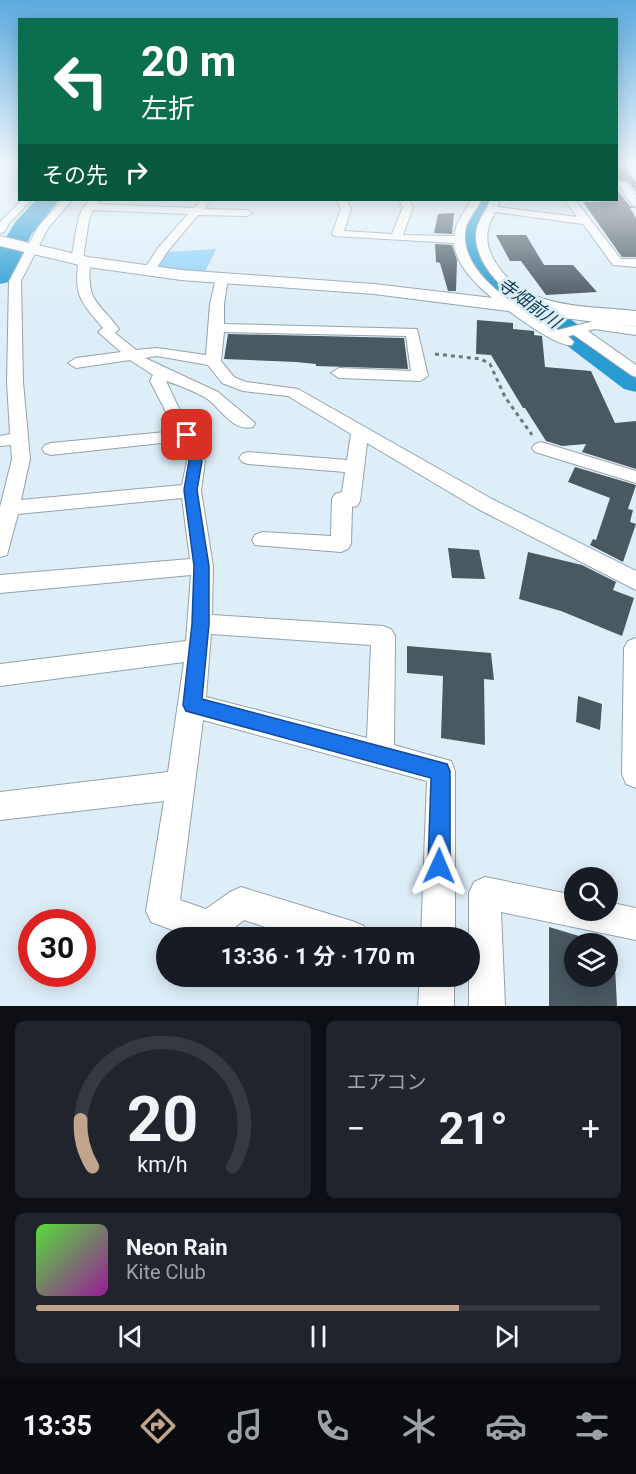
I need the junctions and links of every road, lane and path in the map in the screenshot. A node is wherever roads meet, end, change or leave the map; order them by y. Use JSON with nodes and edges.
{"nodes":[{"id":1,"x":17,"y":210,"type":"edge"},
{"id":2,"x":58,"y":210,"type":"edge"},
{"id":3,"x":87,"y":210,"type":"edge"},
{"id":4,"x":173,"y":210,"type":"edge"},
{"id":5,"x":346,"y":210,"type":"edge"},
{"id":6,"x":407,"y":210,"type":"edge"},
{"id":7,"x":471,"y":210,"type":"edge"},
{"id":8,"x":491,"y":210,"type":"edge"},
{"id":9,"x":526,"y":210,"type":"edge"},
{"id":10,"x":578,"y":210,"type":"edge"},
{"id":11,"x":197,"y":212,"type":"junction"},
{"id":12,"x":247,"y":213,"type":"dead end"},
{"id":13,"x":586,"y":221,"type":"junction"},
{"id":14,"x":0,"y":230,"type":"edge"},
{"id":15,"x":396,"y":238,"type":"junction"},
{"id":16,"x":459,"y":240,"type":"junction"},
{"id":17,"x":0,"y":241,"type":"edge"},
{"id":18,"x":28,"y":248,"type":"junction"},
{"id":19,"x":77,"y":260,"type":"junction"},
{"id":20,"x":636,"y":263,"type":"edge"},
{"id":21,"x":149,"y":271,"type":"junction"},
{"id":22,"x":222,"y":279,"type":"junction"},
{"id":23,"x":515,"y":307,"type":"junction"},
{"id":24,"x":636,"y":315,"type":"edge"},
{"id":25,"x":636,"y":321,"type":"edge"},
{"id":26,"x":217,"y":328,"type":"junction"},
{"id":27,"x":577,"y":330,"type":"junction"},
{"id":28,"x":636,"y":330,"type":"edge"},
{"id":29,"x":134,"y":354,"type":"junction"},
{"id":30,"x":416,"y":354,"type":"junction"},
{"id":31,"x":213,"y":361,"type":"junction"},
{"id":32,"x":76,"y":363,"type":"dead end"},
{"id":33,"x":636,"y":372,"type":"edge"},
{"id":34,"x":162,"y":373,"type":"junction"},
{"id":35,"x":339,"y":373,"type":"dead end"},
{"id":36,"x":9,"y":384,"type":"edge"},
{"id":37,"x":247,"y":423,"type":"dead end"},
{"id":38,"x":360,"y":431,"type":"junction"},
{"id":39,"x":187,"y":435,"type":"junction"},
{"id":40,"x":20,"y":438,"type":"junction"},
{"id":41,"x":0,"y":441,"type":"edge"},
{"id":42,"x":51,"y":448,"type":"dead end"},
{"id":43,"x":541,"y":448,"type":"joint"},
{"id":44,"x":248,"y":458,"type":"dead end"},
{"id":45,"x":355,"y":467,"type":"junction"},
{"id":46,"x":636,"y":477,"type":"edge"},
{"id":47,"x":191,"y":490,"type":"junction"},
{"id":48,"x":10,"y":508,"type":"junction"},
{"id":49,"x":262,"y":540,"type":"dead end"},
{"id":50,"x":0,"y":549,"type":"edge"},
{"id":51,"x":202,"y":566,"type":"junction"},
{"id":52,"x":636,"y":581,"type":"edge"},
{"id":53,"x":0,"y":584,"type":"edge"},
{"id":54,"x":200,"y":624,"type":"junction"},
{"id":55,"x":636,"y":648,"type":"edge"},
{"id":56,"x":198,"y":650,"type":"junction"},
{"id":57,"x":0,"y":675,"type":"edge"},
{"id":58,"x":192,"y":705,"type":"junction"},
{"id":59,"x":380,"y":754,"type":"junction"},
{"id":60,"x":636,"y":774,"type":"edge"},
{"id":61,"x":181,"y":785,"type":"junction"},
{"id":62,"x":0,"y":806,"type":"edge"},
{"id":63,"x":636,"y":924,"type":"edge"},
{"id":64,"x":317,"y":927,"type":"edge"},
{"id":65,"x":438,"y":927,"type":"edge"},
{"id":66,"x":436,"y":987,"type":"edge"},
{"id":67,"x":435,"y":1006,"type":"edge"},
{"id":68,"x":487,"y":1006,"type":"edge"}],
"edges":[{"from":1,"to":14,"type":"street"},
{"from":2,"to":18,"type":"street"},
{"from":3,"to":19,"type":"street"},
{"from":4,"to":11,"type":"street"},
{"from":5,"to":15,"type":"street"},
{"from":6,"to":15,"type":"street"},
{"from":7,"to":16,"type":"street"},
{"from":8,"to":24,"type":"street"},
{"from":9,"to":13,"type":"street"},
{"from":10,"to":13,"type":"street"},
{"from":11,"to":12,"type":"street"},
{"from":11,"to":21,"type":"street"},
{"from":13,"to":20,"type":"street"},
{"from":15,"to":16,"type":"street"},
{"from":16,"to":23,"type":"street"},
{"from":17,"to":18,"type":"street"},
{"from":18,"to":19,"type":"street"},
{"from":18,"to":36,"type":"street"},
{"from":19,"to":21,"type":"street"},
{"from":19,"to":29,"type":"street"},
{"from":21,"to":22,"type":"street"},
{"from":22,"to":23,"type":"street"},
{"from":22,"to":26,"type":"street"},
{"from":23,"to":25,"type":"street"},
{"from":23,"to":27,"type":"street"},
{"from":26,"to":30,"type":"street"},
{"from":26,"to":31,"type":"street"},
{"from":27,"to":28,"type":"street"},
{"from":27,"to":33,"type":"street"},
{"from":29,"to":31,"type":"street"},
{"from":29,"to":32,"type":"street"},
{"from":29,"to":34,"type":"street"},
{"from":30,"to":35,"type":"street"},
{"from":30,"to":43,"type":"path"},
{"from":31,"to":38,"type":"street"},
{"from":34,"to":37,"type":"street"},
{"from":34,"to":39,"type":"street"},
{"from":36,"to":40,"type":"street"},
{"from":38,"to":45,"type":"street"},
{"from":38,"to":52,"type":"street"},
{"from":39,"to":42,"type":"street"},
{"from":39,"to":47,"type":"street"},
{"from":40,"to":41,"type":"street"},
{"from":40,"to":48,"type":"street"},
{"from":43,"to":46,"type":"street"},
{"from":44,"to":45,"type":"street"},
{"from":45,"to":49,"type":"street"},
{"from":47,"to":48,"type":"street"},
{"from":47,"to":51,"type":"street"},
{"from":48,"to":50,"type":"street"},
{"from":51,"to":53,"type":"street"},
{"from":51,"to":54,"type":"street"},
{"from":54,"to":56,"type":"street"},
{"from":54,"to":59,"type":"street"},
{"from":55,"to":60,"type":"street"},
{"from":56,"to":57,"type":"street"},
{"from":56,"to":58,"type":"street"},
{"from":58,"to":59,"type":"street"},
{"from":58,"to":61,"type":"street"},
{"from":59,"to":65,"type":"street"},
{"from":61,"to":62,"type":"street"},
{"from":61,"to":64,"type":"street"},
{"from":63,"to":68,"type":"street"},
{"from":66,"to":67,"type":"street"}]}
